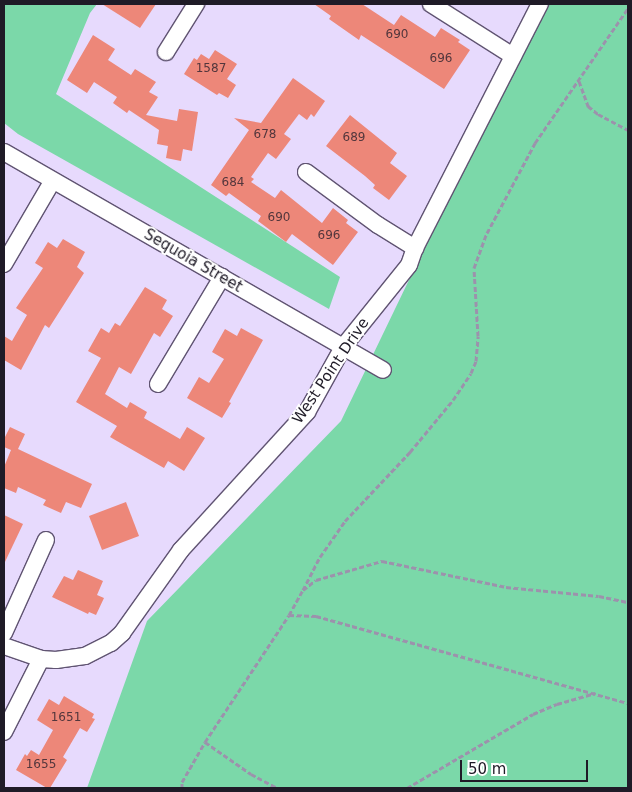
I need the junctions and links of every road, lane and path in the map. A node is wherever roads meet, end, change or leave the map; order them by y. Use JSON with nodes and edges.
{"nodes":[{"id":1,"x":196,"y":4,"type":"edge"},
{"id":2,"x":431,"y":4,"type":"edge"},
{"id":3,"x":540,"y":4,"type":"edge"},
{"id":4,"x":628,"y":8,"type":"edge"},
{"id":5,"x":166,"y":52,"type":"dead end"},
{"id":6,"x":514,"y":56,"type":"junction"},
{"id":7,"x":578,"y":80,"type":"junction"},
{"id":8,"x":628,"y":130,"type":"edge"},
{"id":9,"x":4,"y":152,"type":"edge"},
{"id":10,"x":306,"y":172,"type":"dead end"},
{"id":11,"x":52,"y":182,"type":"junction"},
{"id":12,"x":415,"y":248,"type":"junction"},
{"id":13,"x":4,"y":264,"type":"edge"},
{"id":14,"x":222,"y":277,"type":"junction"},
{"id":15,"x":344,"y":347,"type":"junction"},
{"id":16,"x":383,"y":370,"type":"dead end"},
{"id":17,"x":158,"y":384,"type":"dead end"},
{"id":18,"x":46,"y":540,"type":"dead end"},
{"id":19,"x":303,"y":590,"type":"junction"},
{"id":20,"x":628,"y":602,"type":"edge"},
{"id":21,"x":289,"y":615,"type":"junction"},
{"id":22,"x":4,"y":634,"type":"edge"},
{"id":23,"x":4,"y":646,"type":"edge"},
{"id":24,"x":41,"y":659,"type":"junction"},
{"id":25,"x":595,"y":693,"type":"junction"},
{"id":26,"x":628,"y":703,"type":"edge"},
{"id":27,"x":4,"y":732,"type":"edge"},
{"id":28,"x":205,"y":742,"type":"junction"},
{"id":29,"x":180,"y":788,"type":"edge"},
{"id":30,"x":278,"y":788,"type":"edge"},
{"id":31,"x":407,"y":788,"type":"edge"}],
"edges":[{"from":1,"to":5,"type":"street"},
{"from":2,"to":6,"type":"street"},
{"from":3,"to":6,"type":"street","name":"West Point Drive"},
{"from":4,"to":7,"type":"path"},
{"from":6,"to":12,"type":"street","name":"West Point Drive"},
{"from":7,"to":8,"type":"path"},
{"from":7,"to":19,"type":"path"},
{"from":9,"to":11,"type":"street","name":"Sequoia Street"},
{"from":10,"to":12,"type":"street"},
{"from":11,"to":13,"type":"street"},
{"from":11,"to":14,"type":"street","name":"Sequoia Street"},
{"from":12,"to":15,"type":"street","name":"West Point Drive"},
{"from":14,"to":15,"type":"street","name":"Sequoia Street"},
{"from":14,"to":17,"type":"street"},
{"from":15,"to":16,"type":"street","name":"Sequoia Street"},
{"from":15,"to":24,"type":"street","name":"West Point Drive"},
{"from":18,"to":22,"type":"street"},
{"from":19,"to":20,"type":"path"},
{"from":19,"to":21,"type":"path"},
{"from":21,"to":25,"type":"path"},
{"from":21,"to":28,"type":"path"},
{"from":23,"to":24,"type":"street","name":"West Point Drive"},
{"from":24,"to":27,"type":"street"},
{"from":25,"to":26,"type":"path"},
{"from":25,"to":31,"type":"path"},
{"from":28,"to":29,"type":"path"},
{"from":28,"to":30,"type":"path"}]}
